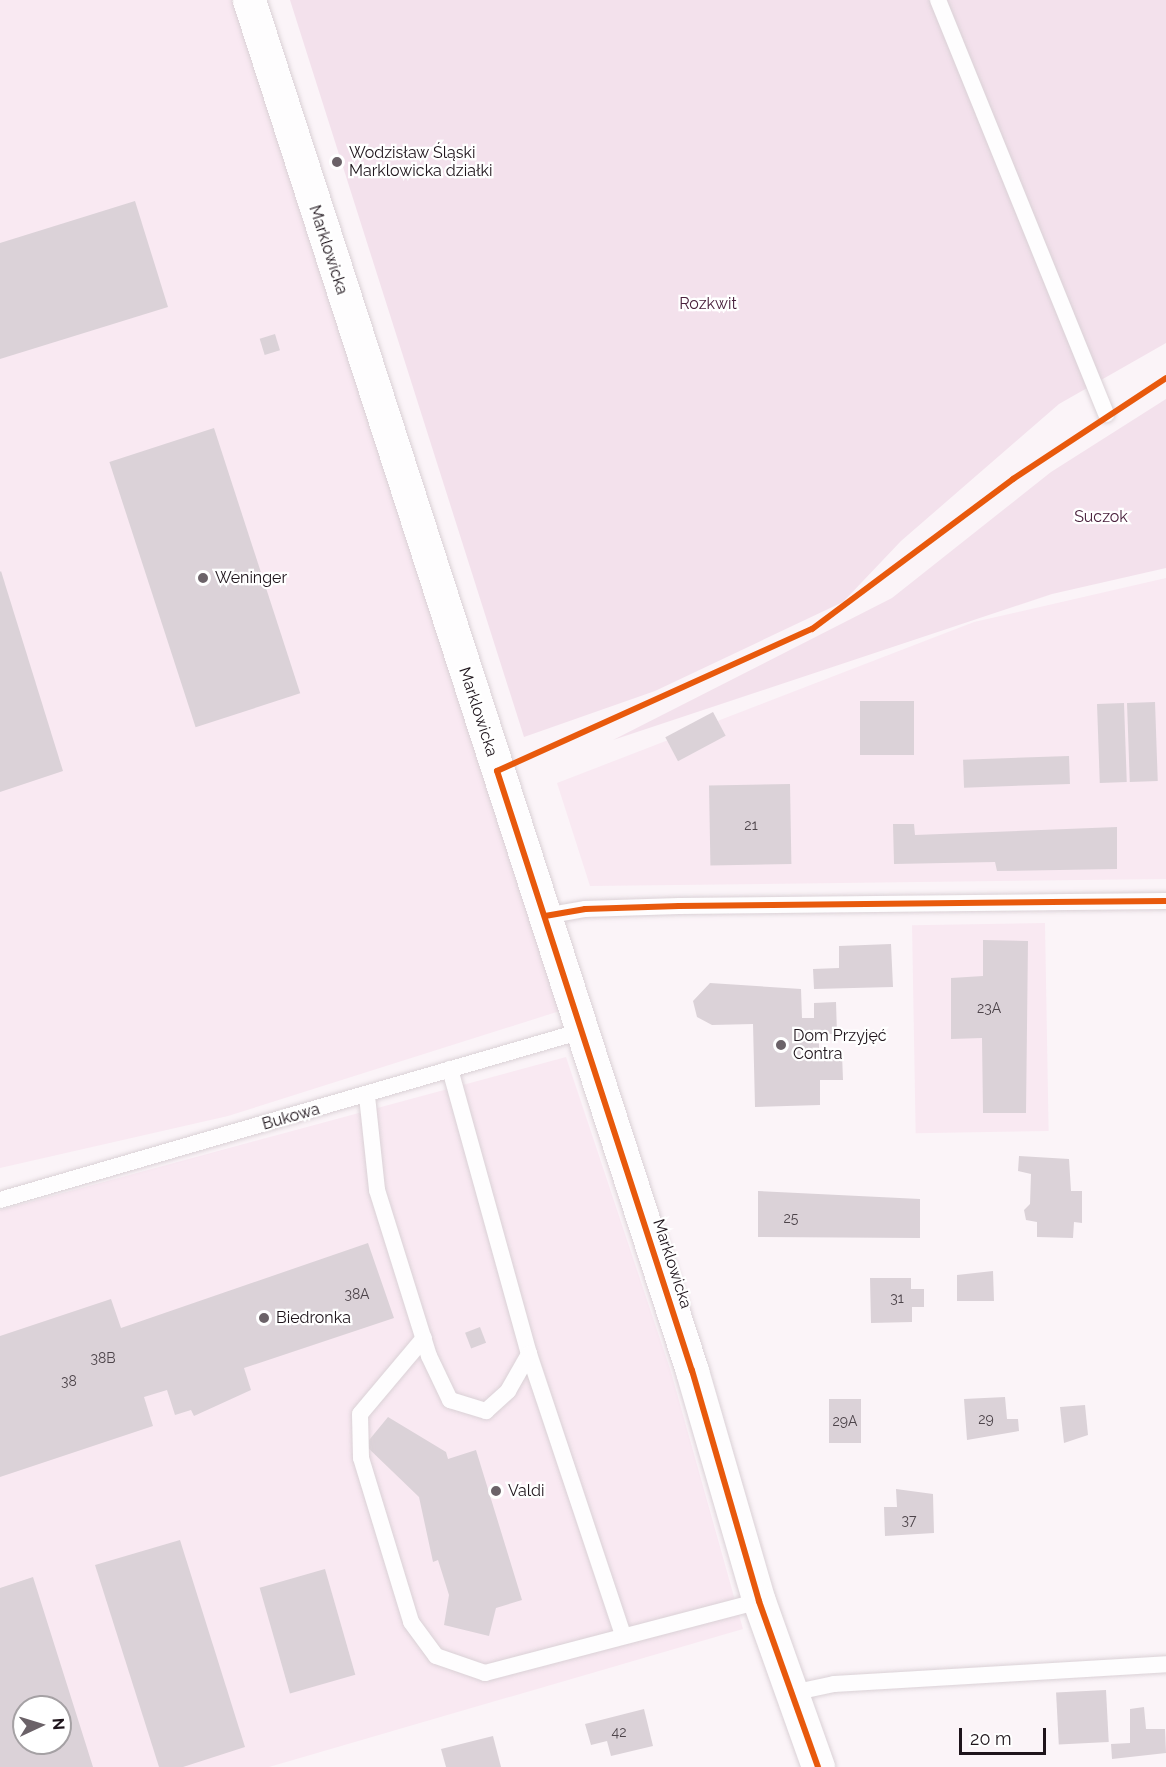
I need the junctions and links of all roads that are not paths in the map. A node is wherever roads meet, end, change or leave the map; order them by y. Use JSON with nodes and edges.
{"nodes":[{"id":1,"x":249,"y":0,"type":"edge"},
{"id":2,"x":938,"y":0,"type":"edge"},
{"id":3,"x":1106,"y":414,"type":"dead end"},
{"id":4,"x":1166,"y":901,"type":"edge"},
{"id":5,"x":545,"y":916,"type":"junction"},
{"id":6,"x":582,"y":1031,"type":"junction"},
{"id":7,"x":450,"y":1069,"type":"junction"},
{"id":8,"x":367,"y":1096,"type":"junction"},
{"id":9,"x":0,"y":1200,"type":"edge"},
{"id":10,"x":424,"y":1338,"type":"junction"},
{"id":11,"x":530,"y":1354,"type":"junction"},
{"id":12,"x":759,"y":1601,"type":"junction"},
{"id":13,"x":623,"y":1635,"type":"junction"},
{"id":14,"x":1166,"y":1664,"type":"edge"},
{"id":15,"x":792,"y":1693,"type":"junction"},
{"id":16,"x":818,"y":1767,"type":"edge"}],
"edges":[{"from":1,"to":5,"type":"main road","name":"Marklowicka"},
{"from":2,"to":3,"type":"lane"},
{"from":4,"to":5,"type":"lane"},
{"from":5,"to":6,"type":"main road","name":"Marklowicka"},
{"from":6,"to":7,"type":"lane","name":"Bukowa"},
{"from":6,"to":12,"type":"main road","name":"Marklowicka"},
{"from":7,"to":8,"type":"lane","name":"Bukowa"},
{"from":7,"to":11,"type":"lane"},
{"from":8,"to":9,"type":"lane","name":"Bukowa"},
{"from":8,"to":10,"type":"lane"},
{"from":10,"to":11,"type":"lane"},
{"from":10,"to":13,"type":"lane"},
{"from":11,"to":13,"type":"lane"},
{"from":12,"to":13,"type":"lane"},
{"from":12,"to":15,"type":"main road","name":"Marklowicka"},
{"from":14,"to":15,"type":"lane"},
{"from":15,"to":16,"type":"main road","name":"Marklowicka"}]}
